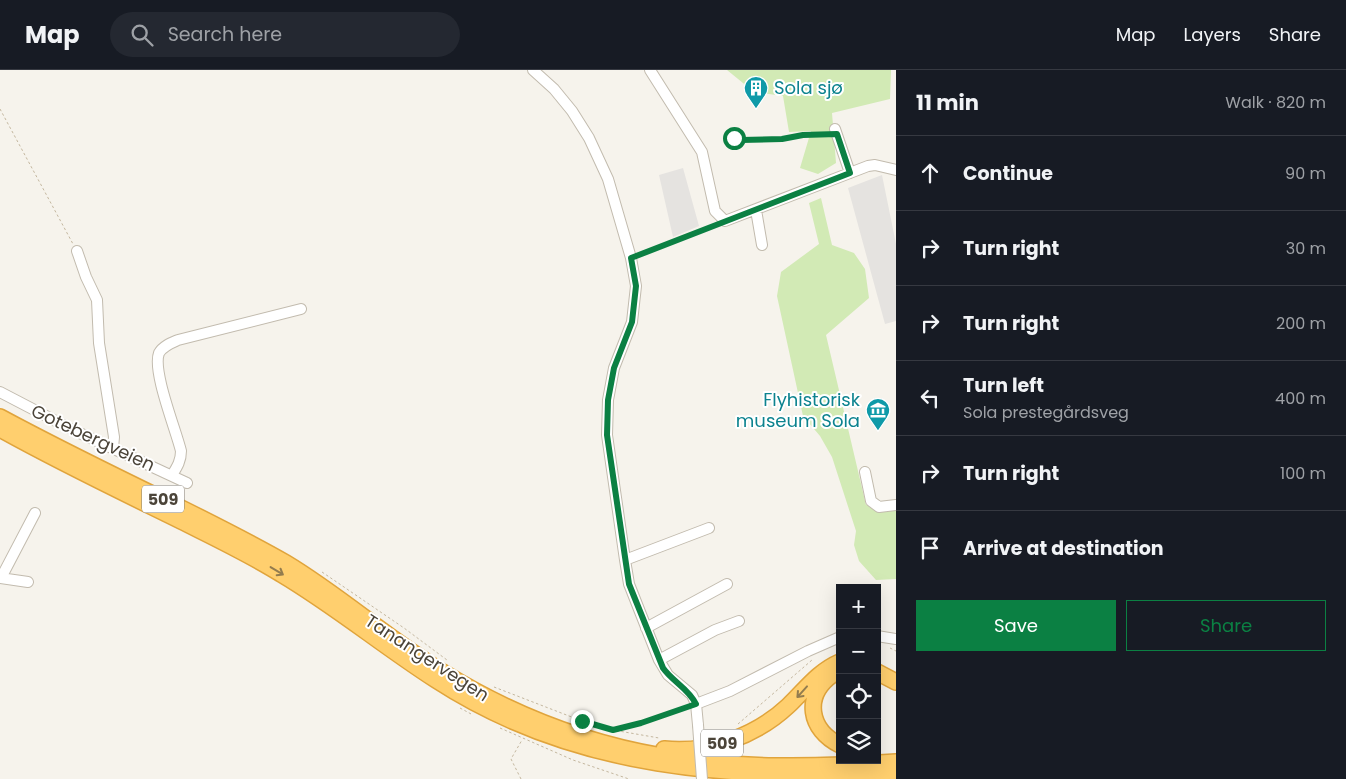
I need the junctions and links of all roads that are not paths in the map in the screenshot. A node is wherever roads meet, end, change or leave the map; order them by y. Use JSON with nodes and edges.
{"nodes":[{"id":1,"x":533,"y":70,"type":"edge"},
{"id":2,"x":650,"y":70,"type":"edge"},
{"id":3,"x":836,"y":132,"type":"road end"},
{"id":4,"x":896,"y":170,"type":"edge"},
{"id":5,"x":850,"y":173,"type":"junction"},
{"id":6,"x":756,"y":210,"type":"junction"},
{"id":7,"x":762,"y":245,"type":"dead end"},
{"id":8,"x":77,"y":251,"type":"road end"},
{"id":9,"x":301,"y":308,"type":"dead end"},
{"id":10,"x":0,"y":392,"type":"edge"},
{"id":11,"x":0,"y":417,"type":"edge"},
{"id":12,"x":0,"y":429,"type":"edge"},
{"id":13,"x":113,"y":448,"type":"junction"},
{"id":14,"x":865,"y":472,"type":"dead end"},
{"id":15,"x":172,"y":475,"type":"junction"},
{"id":16,"x":187,"y":483,"type":"dead end"},
{"id":17,"x":896,"y":505,"type":"edge"},
{"id":18,"x":35,"y":512,"type":"dead end"},
{"id":19,"x":709,"y":528,"type":"dead end"},
{"id":20,"x":624,"y":560,"type":"junction"},
{"id":21,"x":1,"y":578,"type":"edge"},
{"id":22,"x":28,"y":582,"type":"dead end"},
{"id":23,"x":727,"y":584,"type":"dead end"},
{"id":24,"x":739,"y":621,"type":"dead end"},
{"id":25,"x":646,"y":628,"type":"junction"},
{"id":26,"x":881,"y":637,"type":"edge"},
{"id":27,"x":836,"y":639,"type":"edge"},
{"id":28,"x":896,"y":639,"type":"edge"},
{"id":29,"x":659,"y":660,"type":"junction"},
{"id":30,"x":836,"y":664,"type":"edge"},
{"id":31,"x":881,"y":664,"type":"edge"},
{"id":32,"x":896,"y":672,"type":"edge"},
{"id":33,"x":836,"y":673,"type":"edge"},
{"id":34,"x":881,"y":674,"type":"edge"},
{"id":35,"x":896,"y":682,"type":"edge"},
{"id":36,"x":696,"y":704,"type":"junction"},
{"id":37,"x":579,"y":737,"type":"junction"},
{"id":38,"x":836,"y":743,"type":"edge"},
{"id":39,"x":881,"y":752,"type":"edge"},
{"id":40,"x":896,"y":753,"type":"edge"},
{"id":41,"x":896,"y":762,"type":"edge"},
{"id":42,"x":651,"y":766,"type":"junction"},
{"id":43,"x":896,"y":773,"type":"edge"},
{"id":44,"x":694,"y":779,"type":"edge"},
{"id":45,"x":702,"y":779,"type":"edge"}],
"edges":[{"from":1,"to":20,"type":"street"},
{"from":2,"to":6,"type":"street"},
{"from":3,"to":5,"type":"street"},
{"from":4,"to":5,"type":"street"},
{"from":5,"to":6,"type":"street"},
{"from":6,"to":7,"type":"street"},
{"from":8,"to":13,"type":"street"},
{"from":9,"to":15,"type":"street"},
{"from":10,"to":13,"type":"street","name":"Gotebergveien"},
{"from":11,"to":37,"type":"highway","name":"Tanangervegen","number":"509"},
{"from":12,"to":42,"type":"highway","name":"Tanangervegen","number":"509","one_way":true},
{"from":13,"to":15,"type":"street","name":"Gotebergveien"},
{"from":14,"to":17,"type":"street"},
{"from":15,"to":16,"type":"street","name":"Gotebergveien"},
{"from":18,"to":21,"type":"street"},
{"from":19,"to":20,"type":"street"},
{"from":20,"to":25,"type":"street"},
{"from":21,"to":22,"type":"street"},
{"from":23,"to":25,"type":"street"},
{"from":24,"to":29,"type":"street"},
{"from":25,"to":29,"type":"street"},
{"from":26,"to":28,"type":"street"},
{"from":27,"to":36,"type":"street"},
{"from":29,"to":36,"type":"street"},
{"from":30,"to":37,"type":"highway","number":"509","one_way":true},
{"from":31,"to":32,"type":"highway"},
{"from":33,"to":38,"type":"highway"},
{"from":34,"to":35,"type":"highway"},
{"from":36,"to":45,"type":"street","bridge":true},
{"from":37,"to":41,"type":"highway","name":"Tanangervegen","number":"509"},
{"from":39,"to":40,"type":"highway"},
{"from":42,"to":43,"type":"highway","name":"Tanangervegen","number":"509"},
{"from":42,"to":44,"type":"highway","number":"509"}]}
